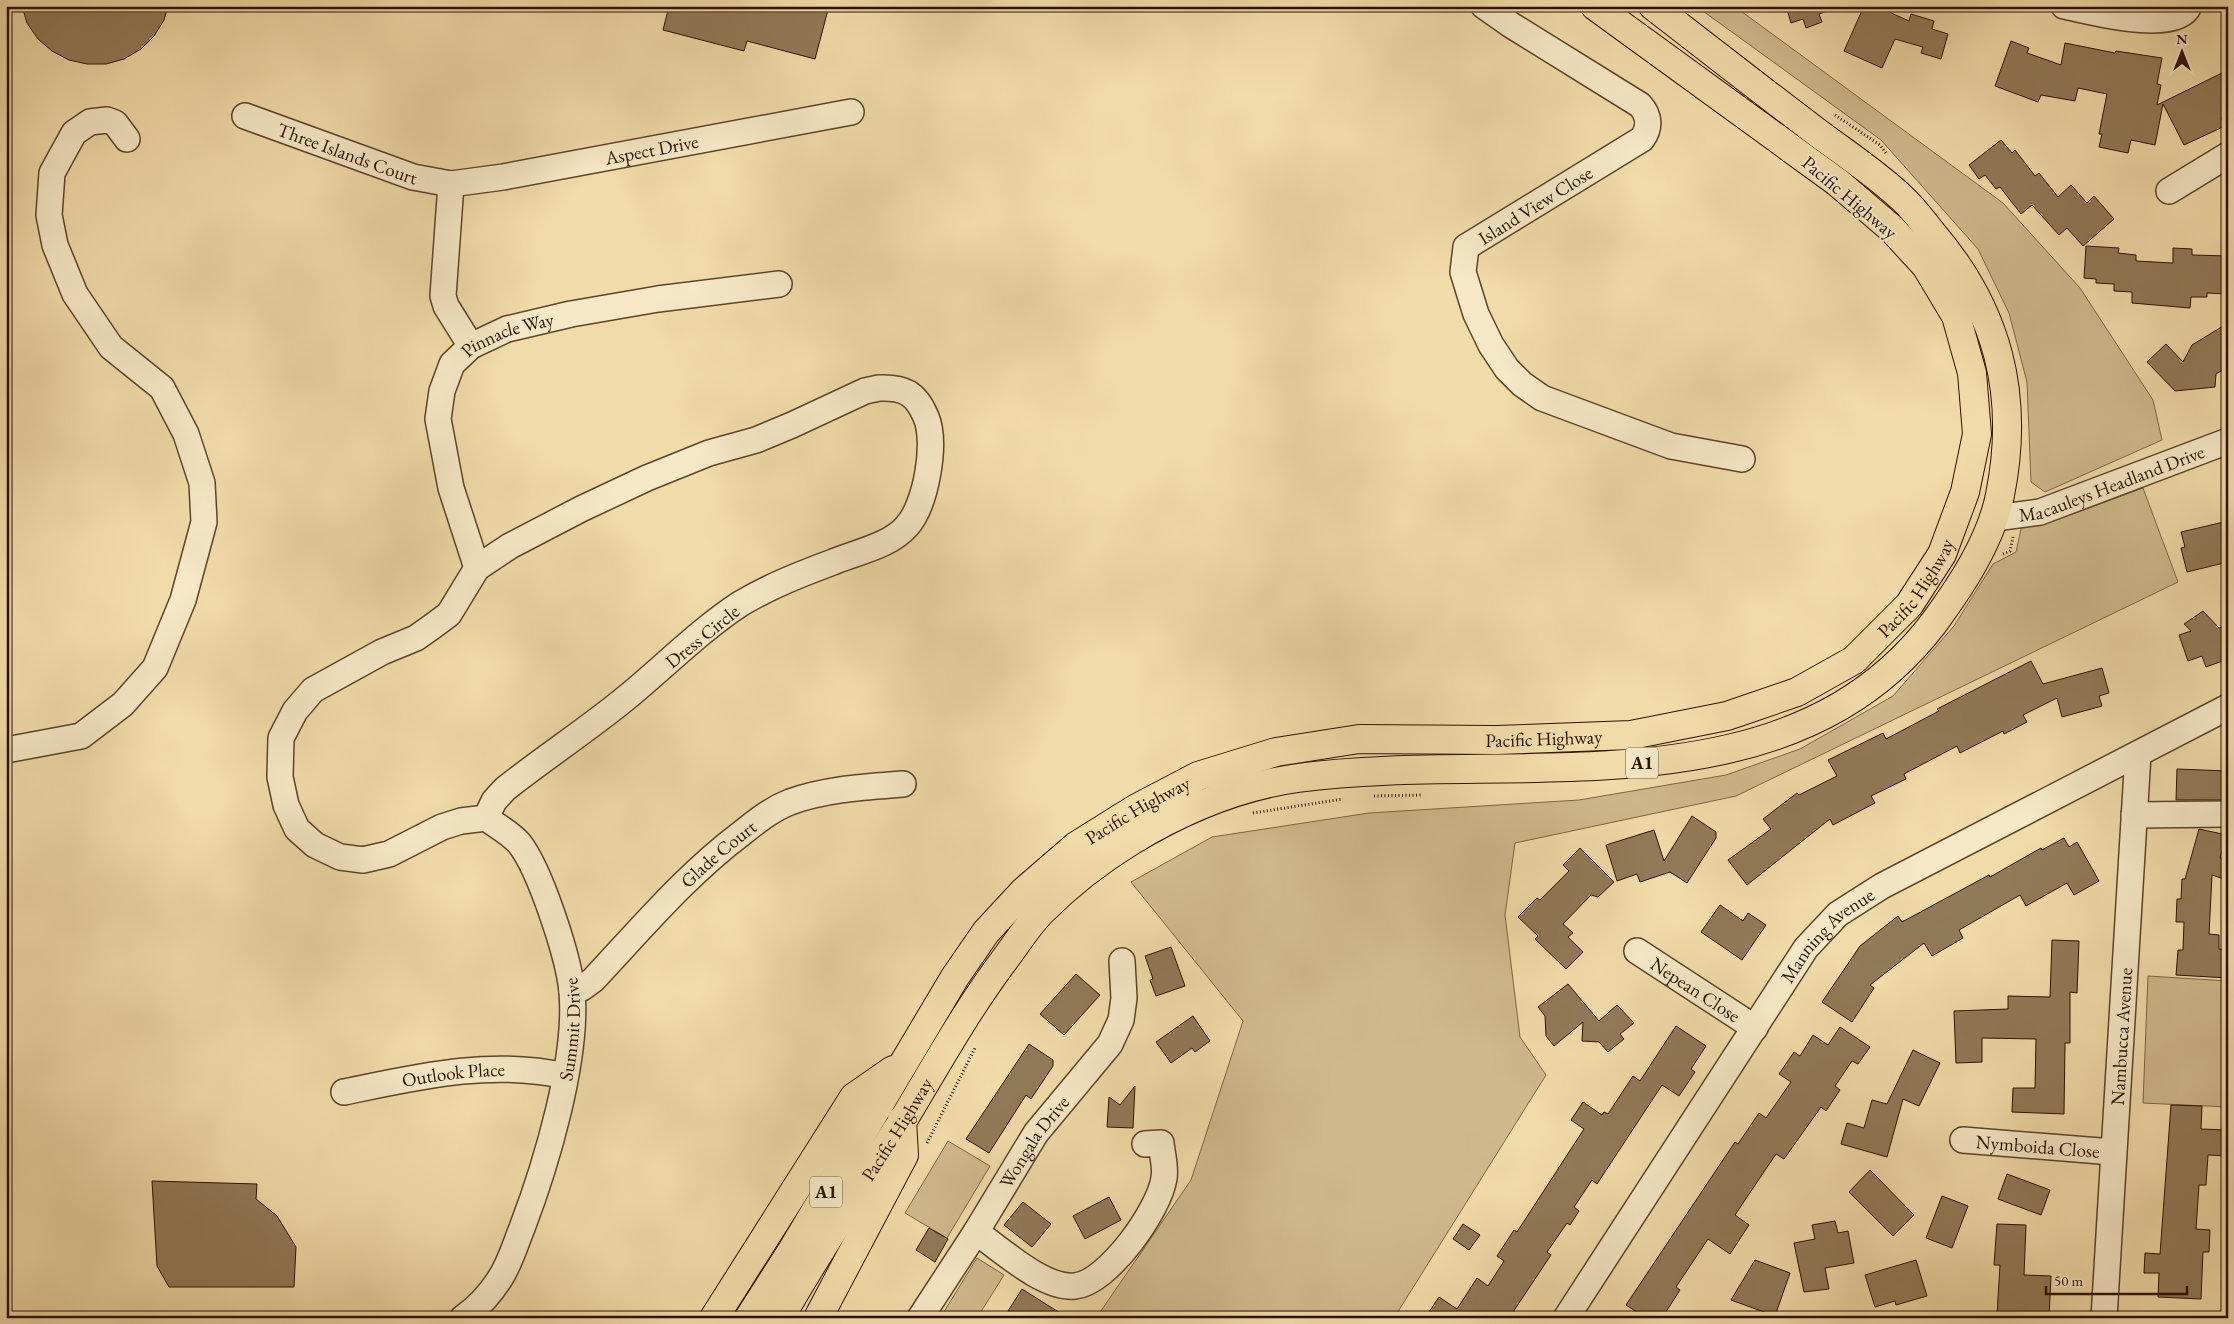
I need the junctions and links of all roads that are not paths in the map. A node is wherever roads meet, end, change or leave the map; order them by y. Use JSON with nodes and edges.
{"nodes":[{"id":1,"x":1484,"y":6,"type":"edge"},
{"id":2,"x":1595,"y":6,"type":"edge"},
{"id":3,"x":1653,"y":6,"type":"edge"},
{"id":4,"x":2064,"y":6,"type":"edge"},
{"id":5,"x":2189,"y":6,"type":"edge"},
{"id":6,"x":851,"y":112,"type":"dead end"},
{"id":7,"x":245,"y":116,"type":"dead end"},
{"id":8,"x":128,"y":138,"type":"dead end"},
{"id":9,"x":2228,"y":155,"type":"edge"},
{"id":10,"x":451,"y":184,"type":"junction"},
{"id":11,"x":2169,"y":191,"type":"dead end"},
{"id":12,"x":779,"y":284,"type":"dead end"},
{"id":13,"x":472,"y":346,"type":"junction"},
{"id":14,"x":2228,"y":441,"type":"edge"},
{"id":15,"x":1742,"y":459,"type":"dead end"},
{"id":16,"x":1995,"y":518,"type":"junction"},
{"id":17,"x":477,"y":568,"type":"junction"},
{"id":18,"x":2228,"y":707,"type":"edge"},
{"id":19,"x":6,"y":750,"type":"edge"},
{"id":20,"x":2138,"y":754,"type":"junction"},
{"id":21,"x":903,"y":784,"type":"dead end"},
{"id":22,"x":2228,"y":814,"type":"edge"},
{"id":23,"x":2134,"y":815,"type":"junction"},
{"id":24,"x":486,"y":818,"type":"junction"},
{"id":25,"x":1636,"y":951,"type":"dead end"},
{"id":26,"x":1122,"y":961,"type":"dead end"},
{"id":27,"x":572,"y":991,"type":"junction"},
{"id":28,"x":1755,"y":1028,"type":"junction"},
{"id":29,"x":901,"y":1065,"type":"junction"},
{"id":30,"x":565,"y":1076,"type":"junction"},
{"id":31,"x":344,"y":1092,"type":"dead end"},
{"id":32,"x":902,"y":1120,"type":"junction"},
{"id":33,"x":1963,"y":1140,"type":"dead end"},
{"id":34,"x":1145,"y":1144,"type":"dead end"},
{"id":35,"x":2112,"y":1152,"type":"junction"},
{"id":36,"x":976,"y":1232,"type":"junction"},
{"id":37,"x":463,"y":1318,"type":"edge"},
{"id":38,"x":714,"y":1318,"type":"edge"},
{"id":39,"x":749,"y":1318,"type":"edge"},
{"id":40,"x":780,"y":1318,"type":"edge"},
{"id":41,"x":818,"y":1318,"type":"edge"},
{"id":42,"x":920,"y":1318,"type":"edge"},
{"id":43,"x":1566,"y":1318,"type":"edge"},
{"id":44,"x":2104,"y":1318,"type":"edge"}],
"edges":[{"from":1,"to":15,"type":"street","name":"Island View Close"},
{"from":2,"to":29,"type":"highway","name":"Pacific Highway","number":"A1"},
{"from":3,"to":16,"type":"highway","name":"Pacific Highway","number":"A1"},
{"from":4,"to":5,"type":"street"},
{"from":6,"to":10,"type":"street","name":"Aspect Drive"},
{"from":7,"to":10,"type":"street","name":"Three Islands Court"},
{"from":8,"to":19,"type":"street"},
{"from":9,"to":11,"type":"street"},
{"from":10,"to":13,"type":"street"},
{"from":12,"to":13,"type":"street","name":"Pinnacle Way"},
{"from":13,"to":17,"type":"street","name":"Pinnacle Way"},
{"from":14,"to":16,"type":"street","name":"Macauleys Headland Drive"},
{"from":16,"to":32,"type":"highway","name":"Pacific Highway","number":"A1"},
{"from":17,"to":24,"type":"street","name":"Dress Circle"},
{"from":17,"to":24,"type":"street","name":"Dress Circle"},
{"from":18,"to":20,"type":"street","name":"Manning Avenue"},
{"from":20,"to":23,"type":"street","name":"Nambucca Avenue"},
{"from":20,"to":28,"type":"street","name":"Manning Avenue"},
{"from":21,"to":27,"type":"street","name":"Glade Court"},
{"from":22,"to":23,"type":"street"},
{"from":23,"to":35,"type":"street","name":"Nambucca Avenue"},
{"from":24,"to":27,"type":"street","name":"Summit Drive"},
{"from":25,"to":28,"type":"street","name":"Nepean Close"},
{"from":26,"to":36,"type":"street","name":"Wongala Drive"},
{"from":27,"to":30,"type":"street","name":"Summit Drive"},
{"from":28,"to":43,"type":"street","name":"Manning Avenue"},
{"from":29,"to":38,"type":"highway"},
{"from":29,"to":39,"type":"highway","name":"Pacific Highway","number":"A1"},
{"from":30,"to":31,"type":"street","name":"Outlook Place"},
{"from":30,"to":37,"type":"street","name":"Summit Drive"},
{"from":32,"to":40,"type":"highway","name":"Pacific Highway","number":"A1"},
{"from":32,"to":41,"type":"highway"},
{"from":33,"to":35,"type":"street","name":"Nymboida Close"},
{"from":34,"to":36,"type":"street"},
{"from":35,"to":44,"type":"street","name":"Nambucca Avenue"},
{"from":36,"to":42,"type":"street","name":"Wongala Drive"}]}
